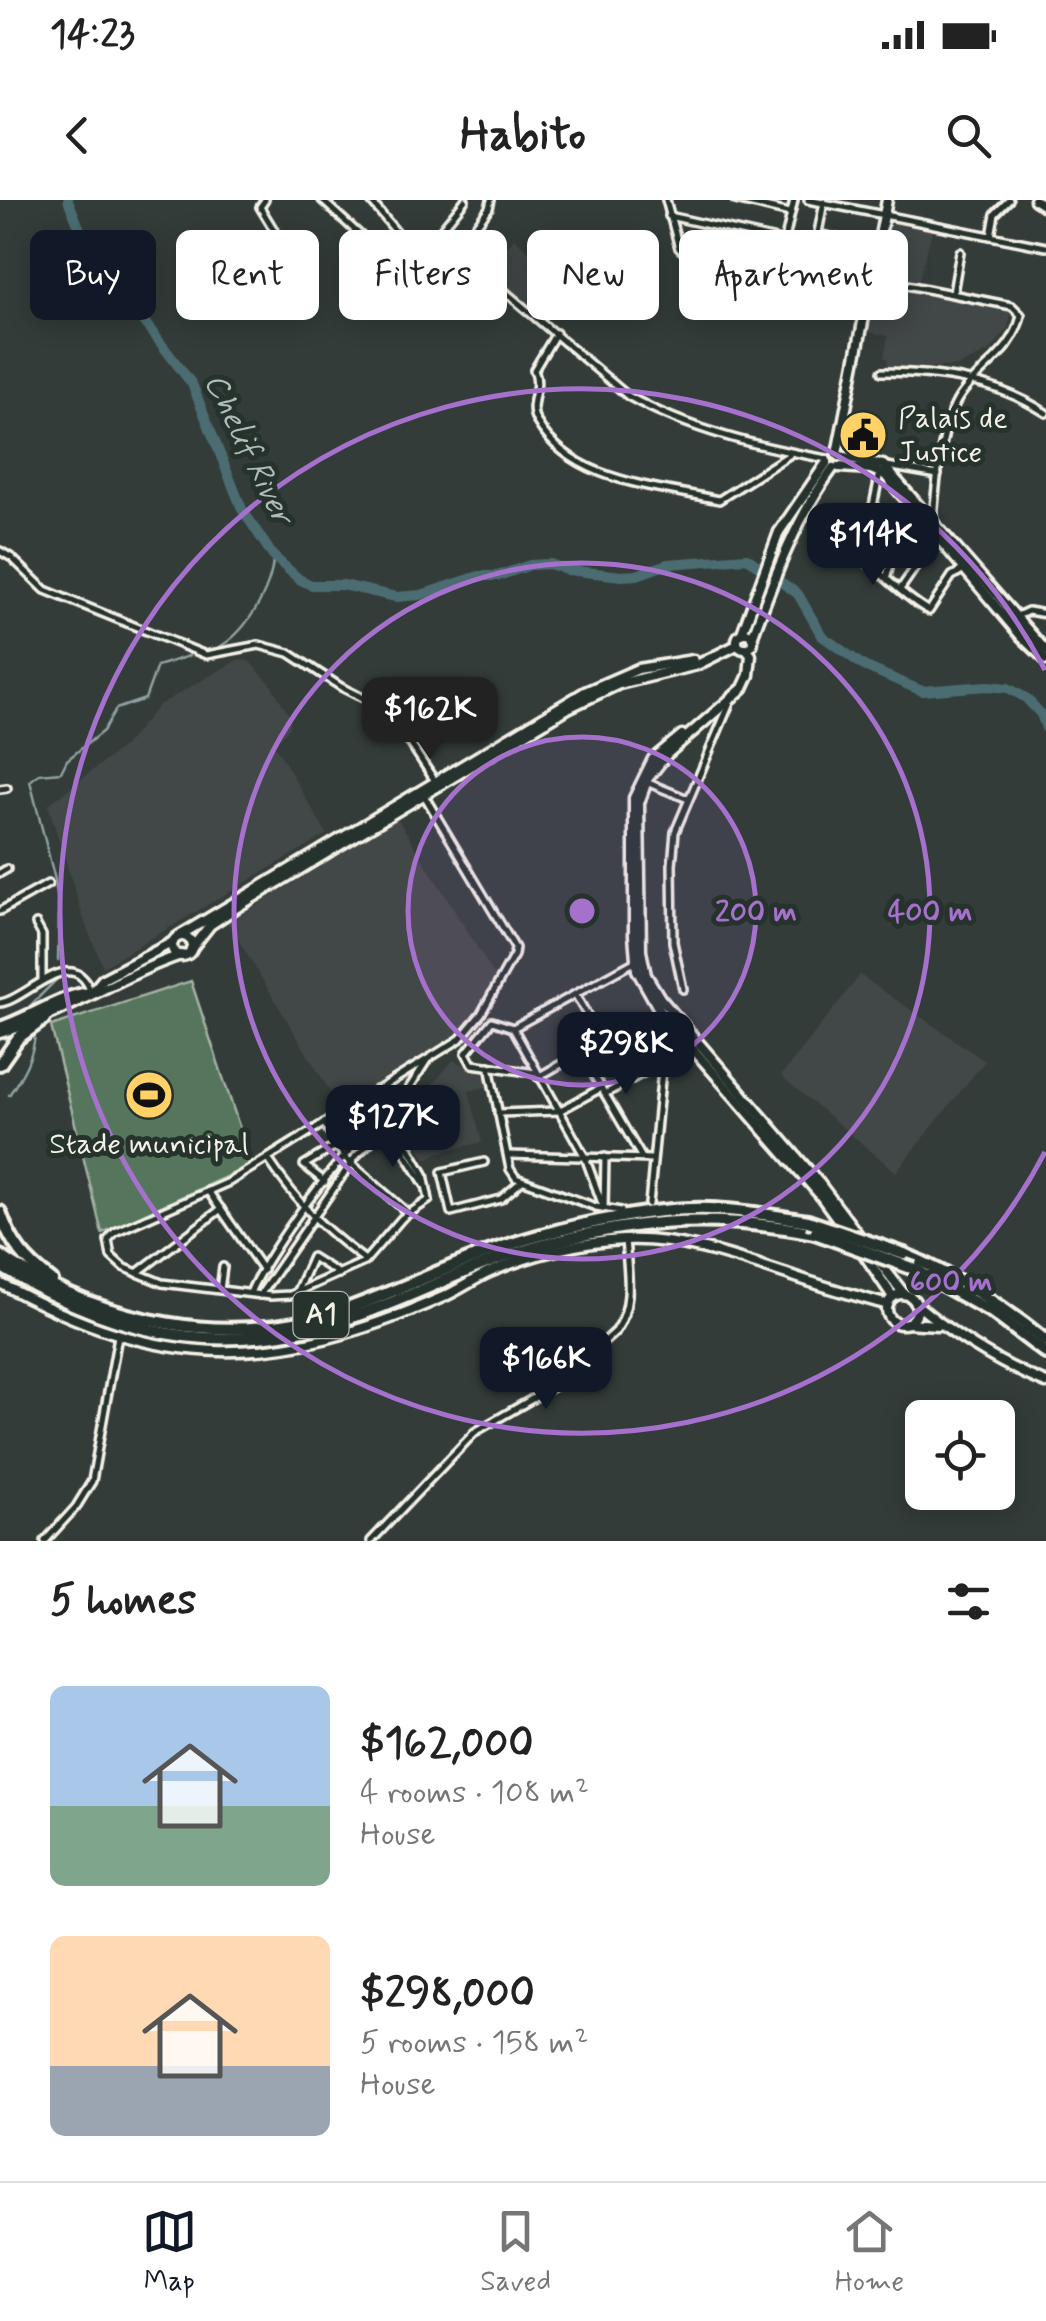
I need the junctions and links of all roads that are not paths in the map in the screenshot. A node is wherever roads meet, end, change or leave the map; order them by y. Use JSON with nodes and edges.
{"nodes":[{"id":1,"x":265,"y":200,"type":"edge"},
{"id":2,"x":322,"y":200,"type":"edge"},
{"id":3,"x":370,"y":200,"type":"edge"},
{"id":4,"x":465,"y":200,"type":"edge"},
{"id":5,"x":491,"y":200,"type":"edge"},
{"id":6,"x":666,"y":200,"type":"edge"},
{"id":7,"x":735,"y":200,"type":"edge"},
{"id":8,"x":794,"y":200,"type":"edge"},
{"id":9,"x":808,"y":200,"type":"edge"},
{"id":10,"x":887,"y":200,"type":"edge"},
{"id":11,"x":1009,"y":200,"type":"edge"},
{"id":12,"x":1035,"y":200,"type":"edge"},
{"id":13,"x":824,"y":202,"type":"edge"},
{"id":14,"x":1046,"y":206,"type":"edge"},
{"id":15,"x":790,"y":213,"type":"junction"},
{"id":16,"x":669,"y":216,"type":"junction"},
{"id":17,"x":884,"y":216,"type":"junction"},
{"id":18,"x":274,"y":230,"type":"edge"},
{"id":19,"x":355,"y":230,"type":"edge"},
{"id":20,"x":395,"y":230,"type":"edge"},
{"id":21,"x":441,"y":230,"type":"edge"},
{"id":22,"x":473,"y":230,"type":"edge"},
{"id":23,"x":730,"y":230,"type":"edge"},
{"id":24,"x":786,"y":230,"type":"edge"},
{"id":25,"x":819,"y":230,"type":"edge"},
{"id":26,"x":881,"y":230,"type":"edge"},
{"id":27,"x":991,"y":236,"type":"junction"},
{"id":28,"x":679,"y":245,"type":"edge"},
{"id":29,"x":1046,"y":247,"type":"edge"},
{"id":30,"x":960,"y":252,"type":"dead end"},
{"id":31,"x":908,"y":285,"type":"edge"},
{"id":32,"x":507,"y":293,"type":"edge"},
{"id":33,"x":952,"y":294,"type":"junction"},
{"id":34,"x":863,"y":320,"type":"edge"},
{"id":35,"x":556,"y":333,"type":"junction"},
{"id":36,"x":882,"y":372,"type":"dead end"},
{"id":37,"x":974,"y":380,"type":"junction"},
{"id":38,"x":1046,"y":413,"type":"edge"},
{"id":39,"x":792,"y":453,"type":"junction"},
{"id":40,"x":838,"y":455,"type":"junction"},
{"id":41,"x":832,"y":464,"type":"junction"},
{"id":42,"x":882,"y":469,"type":"junction"},
{"id":43,"x":938,"y":474,"type":"junction"},
{"id":44,"x":907,"y":502,"type":"junction"},
{"id":45,"x":933,"y":521,"type":"junction"},
{"id":46,"x":940,"y":542,"type":"junction"},
{"id":47,"x":896,"y":543,"type":"junction"},
{"id":48,"x":0,"y":551,"type":"edge"},
{"id":49,"x":921,"y":558,"type":"junction"},
{"id":50,"x":964,"y":569,"type":"junction"},
{"id":51,"x":887,"y":576,"type":"junction"},
{"id":52,"x":901,"y":588,"type":"junction"},
{"id":53,"x":1046,"y":614,"type":"edge"},
{"id":54,"x":1015,"y":617,"type":"junction"},
{"id":55,"x":742,"y":633,"type":"junction"},
{"id":56,"x":752,"y":638,"type":"junction"},
{"id":57,"x":742,"y":647,"type":"junction"},
{"id":58,"x":1046,"y":650,"type":"edge"},
{"id":59,"x":1046,"y":660,"type":"edge"},
{"id":60,"x":702,"y":662,"type":"junction"},
{"id":61,"x":731,"y":700,"type":"junction"},
{"id":62,"x":436,"y":781,"type":"junction"},
{"id":63,"x":646,"y":782,"type":"junction"},
{"id":64,"x":422,"y":792,"type":"junction"},
{"id":65,"x":688,"y":799,"type":"junction"},
{"id":66,"x":7,"y":869,"type":"dead end"},
{"id":67,"x":0,"y":873,"type":"edge"},
{"id":68,"x":48,"y":884,"type":"dead end"},
{"id":69,"x":0,"y":911,"type":"edge"},
{"id":70,"x":36,"y":924,"type":"dead end"},
{"id":71,"x":176,"y":939,"type":"junction"},
{"id":72,"x":190,"y":949,"type":"junction"},
{"id":73,"x":181,"y":955,"type":"junction"},
{"id":74,"x":639,"y":960,"type":"junction"},
{"id":75,"x":42,"y":980,"type":"junction"},
{"id":76,"x":683,"y":988,"type":"dead end"},
{"id":77,"x":90,"y":993,"type":"junction"},
{"id":78,"x":575,"y":994,"type":"junction"},
{"id":79,"x":0,"y":1003,"type":"edge"},
{"id":80,"x":668,"y":1018,"type":"junction"},
{"id":81,"x":44,"y":1019,"type":"junction"},
{"id":82,"x":513,"y":1028,"type":"junction"},
{"id":83,"x":0,"y":1031,"type":"edge"},
{"id":84,"x":602,"y":1041,"type":"junction"},
{"id":85,"x":581,"y":1053,"type":"junction"},
{"id":86,"x":428,"y":1058,"type":"junction"},
{"id":87,"x":662,"y":1063,"type":"junction"},
{"id":88,"x":0,"y":1064,"type":"edge"},
{"id":89,"x":490,"y":1066,"type":"junction"},
{"id":90,"x":537,"y":1075,"type":"junction"},
{"id":91,"x":376,"y":1090,"type":"junction"},
{"id":92,"x":603,"y":1091,"type":"junction"},
{"id":93,"x":559,"y":1111,"type":"junction"},
{"id":94,"x":498,"y":1113,"type":"junction"},
{"id":95,"x":391,"y":1116,"type":"junction"},
{"id":96,"x":324,"y":1122,"type":"junction"},
{"id":97,"x":388,"y":1127,"type":"junction"},
{"id":98,"x":338,"y":1146,"type":"junction"},
{"id":99,"x":508,"y":1156,"type":"junction"},
{"id":100,"x":585,"y":1156,"type":"junction"},
{"id":101,"x":605,"y":1157,"type":"junction"},
{"id":102,"x":268,"y":1158,"type":"junction"},
{"id":103,"x":344,"y":1158,"type":"junction"},
{"id":104,"x":642,"y":1158,"type":"junction"},
{"id":105,"x":652,"y":1159,"type":"junction"},
{"id":106,"x":484,"y":1162,"type":"dead end"},
{"id":107,"x":350,"y":1164,"type":"junction"},
{"id":108,"x":522,"y":1181,"type":"junction"},
{"id":109,"x":325,"y":1182,"type":"junction"},
{"id":110,"x":208,"y":1191,"type":"junction"},
{"id":111,"x":649,"y":1204,"type":"dead end"},
{"id":112,"x":220,"y":1209,"type":"junction"},
{"id":113,"x":304,"y":1209,"type":"junction"},
{"id":114,"x":604,"y":1209,"type":"junction"},
{"id":115,"x":0,"y":1212,"type":"edge"},
{"id":116,"x":621,"y":1212,"type":"dead end"},
{"id":117,"x":408,"y":1214,"type":"junction"},
{"id":118,"x":312,"y":1217,"type":"junction"},
{"id":119,"x":626,"y":1240,"type":"junction"},
{"id":120,"x":0,"y":1256,"type":"edge"},
{"id":121,"x":365,"y":1260,"type":"junction"},
{"id":122,"x":223,"y":1267,"type":"dead end"},
{"id":123,"x":0,"y":1269,"type":"edge"},
{"id":124,"x":263,"y":1270,"type":"junction"},
{"id":125,"x":137,"y":1274,"type":"junction"},
{"id":126,"x":339,"y":1274,"type":"junction"},
{"id":127,"x":0,"y":1283,"type":"edge"},
{"id":128,"x":220,"y":1290,"type":"junction"},
{"id":129,"x":66,"y":1292,"type":"junction"},
{"id":130,"x":250,"y":1293,"type":"junction"},
{"id":131,"x":296,"y":1293,"type":"junction"},
{"id":132,"x":904,"y":1294,"type":"junction"},
{"id":133,"x":260,"y":1295,"type":"junction"},
{"id":134,"x":890,"y":1301,"type":"junction"},
{"id":135,"x":916,"y":1304,"type":"junction"},
{"id":136,"x":907,"y":1322,"type":"junction"},
{"id":137,"x":942,"y":1326,"type":"junction"},
{"id":138,"x":118,"y":1336,"type":"junction"},
{"id":139,"x":1046,"y":1340,"type":"edge"},
{"id":140,"x":1046,"y":1353,"type":"edge"},
{"id":141,"x":1046,"y":1384,"type":"edge"},
{"id":142,"x":45,"y":1541,"type":"edge"},
{"id":143,"x":371,"y":1541,"type":"edge"}],
"edges":[{"from":1,"to":18,"type":"street"},
{"from":2,"to":19,"type":"street"},
{"from":3,"to":20,"type":"street"},
{"from":4,"to":21,"type":"street"},
{"from":5,"to":22,"type":"street"},
{"from":6,"to":16,"type":"street"},
{"from":7,"to":15,"type":"street"},
{"from":8,"to":15,"type":"street"},
{"from":9,"to":13,"type":"street"},
{"from":10,"to":17,"type":"street"},
{"from":11,"to":27,"type":"street"},
{"from":12,"to":14,"type":"street"},
{"from":13,"to":17,"type":"street"},
{"from":13,"to":25,"type":"street"},
{"from":15,"to":24,"type":"street"},
{"from":16,"to":23,"type":"street"},
{"from":16,"to":28,"type":"street"},
{"from":17,"to":26,"type":"street"},
{"from":17,"to":27,"type":"street"},
{"from":27,"to":29,"type":"street"},
{"from":30,"to":33,"type":"street"},
{"from":31,"to":33,"type":"street"},
{"from":32,"to":35,"type":"street"},
{"from":33,"to":37,"type":"street"},
{"from":34,"to":40,"type":"street"},
{"from":35,"to":39,"type":"street"},
{"from":35,"to":39,"type":"street"},
{"from":36,"to":37,"type":"street"},
{"from":37,"to":38,"type":"street"},
{"from":37,"to":43,"type":"street"},
{"from":39,"to":41,"type":"street"},
{"from":40,"to":41,"type":"street"},
{"from":40,"to":42,"type":"street"},
{"from":41,"to":42,"type":"street"},
{"from":41,"to":55,"type":"street"},
{"from":41,"to":56,"type":"street"},
{"from":42,"to":43,"type":"street"},
{"from":42,"to":44,"type":"street"},
{"from":42,"to":45,"type":"street"},
{"from":42,"to":51,"type":"street"},
{"from":43,"to":45,"type":"street"},
{"from":44,"to":46,"type":"street"},
{"from":44,"to":47,"type":"street"},
{"from":45,"to":54,"type":"street"},
{"from":46,"to":49,"type":"street"},
{"from":46,"to":50,"type":"street"},
{"from":47,"to":49,"type":"street"},
{"from":47,"to":51,"type":"street"},
{"from":48,"to":62,"type":"street"},
{"from":49,"to":52,"type":"street"},
{"from":50,"to":52,"type":"street"},
{"from":50,"to":59,"type":"street"},
{"from":51,"to":52,"type":"street"},
{"from":53,"to":54,"type":"street"},
{"from":54,"to":58,"type":"street"},
{"from":55,"to":56,"type":"street"},
{"from":55,"to":57,"type":"street"},
{"from":56,"to":57,"type":"street"},
{"from":57,"to":60,"type":"street"},
{"from":57,"to":61,"type":"street"},
{"from":60,"to":62,"type":"street"},
{"from":60,"to":64,"type":"street"},
{"from":61,"to":63,"type":"street"},
{"from":61,"to":65,"type":"street"},
{"from":61,"to":74,"type":"street"},
{"from":62,"to":64,"type":"street"},
{"from":63,"to":65,"type":"street"},
{"from":63,"to":74,"type":"street"},
{"from":64,"to":71,"type":"street"},
{"from":64,"to":72,"type":"street"},
{"from":64,"to":86,"type":"street"},
{"from":65,"to":76,"type":"street"},
{"from":66,"to":67,"type":"street"},
{"from":68,"to":69,"type":"street"},
{"from":70,"to":75,"type":"street"},
{"from":71,"to":72,"type":"street"},
{"from":71,"to":73,"type":"street"},
{"from":71,"to":77,"type":"street"},
{"from":72,"to":73,"type":"street"},
{"from":73,"to":77,"type":"street"},
{"from":74,"to":78,"type":"street"},
{"from":74,"to":80,"type":"street"},
{"from":75,"to":77,"type":"street"},
{"from":75,"to":79,"type":"street"},
{"from":77,"to":81,"type":"street"},
{"from":77,"to":83,"type":"highway"},
{"from":78,"to":82,"type":"street"},
{"from":78,"to":84,"type":"street"},
{"from":80,"to":84,"type":"street"},
{"from":80,"to":87,"type":"street"},
{"from":80,"to":132,"type":"street"},
{"from":80,"to":134,"type":"street"},
{"from":81,"to":83,"type":"street"},
{"from":81,"to":88,"type":"highway"},
{"from":82,"to":89,"type":"street"},
{"from":82,"to":90,"type":"street"},
{"from":84,"to":85,"type":"street"},
{"from":85,"to":90,"type":"street"},
{"from":85,"to":92,"type":"street"},
{"from":86,"to":91,"type":"street"},
{"from":86,"to":95,"type":"street"},
{"from":87,"to":92,"type":"street"},
{"from":87,"to":105,"type":"street"},
{"from":89,"to":90,"type":"street"},
{"from":89,"to":94,"type":"street"},
{"from":90,"to":93,"type":"street"},
{"from":91,"to":95,"type":"street"},
{"from":91,"to":96,"type":"street"},
{"from":92,"to":93,"type":"street"},
{"from":92,"to":104,"type":"street"},
{"from":93,"to":94,"type":"street"},
{"from":93,"to":100,"type":"street"},
{"from":94,"to":99,"type":"street"},
{"from":95,"to":97,"type":"street"},
{"from":95,"to":97,"type":"street"},
{"from":96,"to":98,"type":"street"},
{"from":96,"to":102,"type":"street"},
{"from":97,"to":103,"type":"street"},
{"from":97,"to":107,"type":"street"},
{"from":97,"to":117,"type":"street"},
{"from":98,"to":103,"type":"street"},
{"from":98,"to":109,"type":"street"},
{"from":99,"to":100,"type":"street"},
{"from":99,"to":108,"type":"street"},
{"from":100,"to":101,"type":"street"},
{"from":100,"to":114,"type":"street"},
{"from":101,"to":104,"type":"street"},
{"from":101,"to":114,"type":"street"},
{"from":102,"to":110,"type":"street"},
{"from":102,"to":113,"type":"street"},
{"from":103,"to":107,"type":"street"},
{"from":103,"to":109,"type":"street"},
{"from":104,"to":105,"type":"street"},
{"from":105,"to":111,"type":"street"},
{"from":106,"to":108,"type":"street"},
{"from":107,"to":117,"type":"street"},
{"from":107,"to":118,"type":"street"},
{"from":108,"to":114,"type":"street"},
{"from":109,"to":113,"type":"street"},
{"from":110,"to":112,"type":"street"},
{"from":110,"to":125,"type":"street"},
{"from":112,"to":124,"type":"street"},
{"from":112,"to":125,"type":"street"},
{"from":113,"to":118,"type":"street"},
{"from":113,"to":124,"type":"street"},
{"from":114,"to":116,"type":"street"},
{"from":115,"to":129,"type":"highway"},
{"from":117,"to":121,"type":"street"},
{"from":118,"to":121,"type":"street"},
{"from":118,"to":133,"type":"street"},
{"from":119,"to":134,"type":"street"},
{"from":119,"to":138,"type":"street"},
{"from":119,"to":143,"type":"street"},
{"from":120,"to":129,"type":"highway","number":"A1"},
{"from":121,"to":126,"type":"street"},
{"from":122,"to":128,"type":"street"},
{"from":123,"to":140,"type":"highway","number":"A1","bridge":true},
{"from":124,"to":130,"type":"street"},
{"from":125,"to":128,"type":"street"},
{"from":126,"to":131,"type":"street"},
{"from":126,"to":131,"type":"street"},
{"from":127,"to":138,"type":"street"},
{"from":128,"to":130,"type":"street"},
{"from":129,"to":139,"type":"highway","number":"A1","bridge":true},
{"from":130,"to":133,"type":"street"},
{"from":131,"to":133,"type":"street"},
{"from":132,"to":134,"type":"street"},
{"from":132,"to":135,"type":"street"},
{"from":134,"to":136,"type":"street"},
{"from":135,"to":136,"type":"street"},
{"from":135,"to":137,"type":"street"},
{"from":136,"to":137,"type":"street"},
{"from":137,"to":141,"type":"street"},
{"from":138,"to":142,"type":"street"}]}
